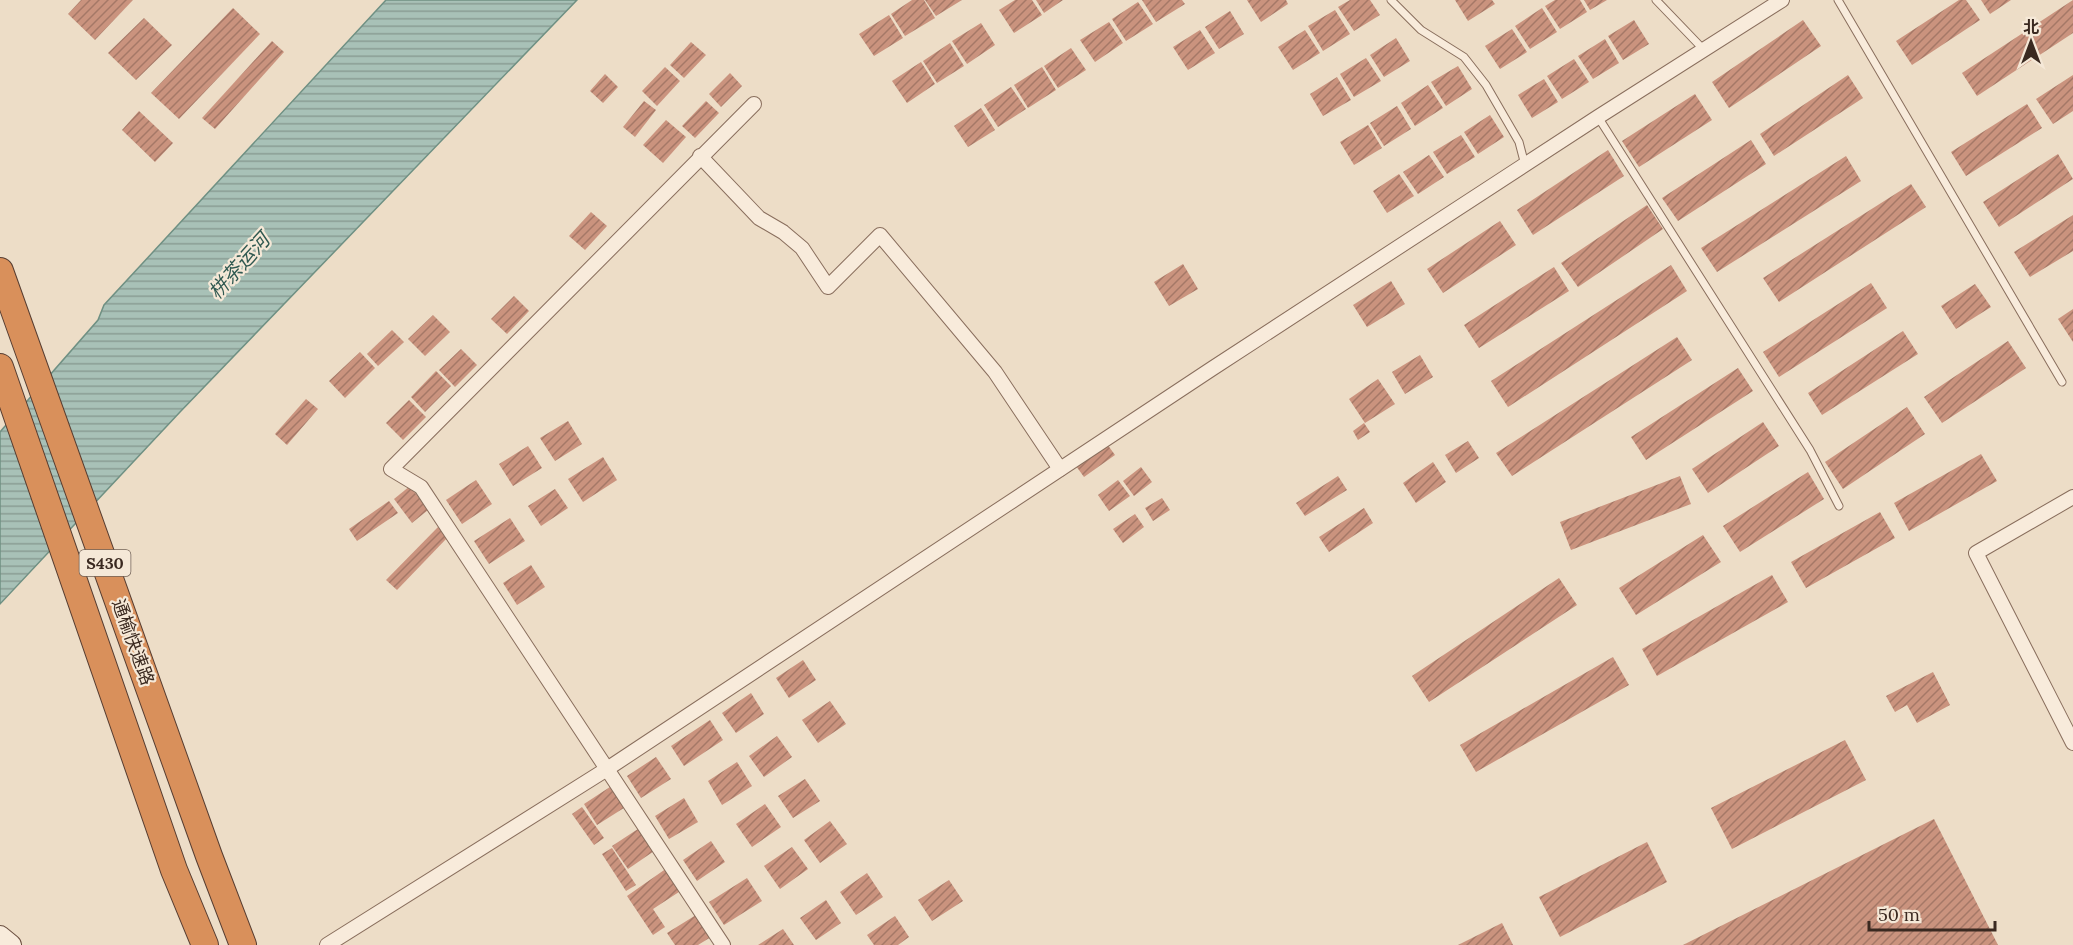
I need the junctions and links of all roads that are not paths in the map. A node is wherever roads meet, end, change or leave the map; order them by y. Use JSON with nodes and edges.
{"nodes":[{"id":1,"x":1390,"y":0,"type":"edge"},
{"id":2,"x":1656,"y":0,"type":"edge"},
{"id":3,"x":1782,"y":0,"type":"edge"},
{"id":4,"x":1838,"y":0,"type":"edge"},
{"id":5,"x":1704,"y":50,"type":"junction"},
{"id":6,"x":754,"y":104,"type":"dead end"},
{"id":7,"x":1598,"y":117,"type":"junction"},
{"id":8,"x":700,"y":156,"type":"junction"},
{"id":9,"x":1525,"y":165,"type":"junction"},
{"id":10,"x":0,"y":271,"type":"edge"},
{"id":11,"x":0,"y":367,"type":"edge"},
{"id":12,"x":2062,"y":382,"type":"dead end"},
{"id":13,"x":1060,"y":469,"type":"junction"},
{"id":14,"x":2073,"y":497,"type":"edge"},
{"id":15,"x":1839,"y":506,"type":"dead end"},
{"id":16,"x":2073,"y":743,"type":"edge"},
{"id":17,"x":607,"y":769,"type":"junction"},
{"id":18,"x":0,"y":936,"type":"edge"},
{"id":19,"x":11,"y":945,"type":"edge"},
{"id":20,"x":204,"y":945,"type":"edge"},
{"id":21,"x":243,"y":945,"type":"edge"},
{"id":22,"x":327,"y":945,"type":"edge"},
{"id":23,"x":723,"y":945,"type":"edge"}],
"edges":[{"from":1,"to":9,"type":"lane"},
{"from":2,"to":5,"type":"lane"},
{"from":3,"to":5,"type":"street"},
{"from":4,"to":12,"type":"lane"},
{"from":5,"to":7,"type":"street"},
{"from":6,"to":8,"type":"street"},
{"from":7,"to":9,"type":"street"},
{"from":7,"to":15,"type":"lane"},
{"from":8,"to":13,"type":"street"},
{"from":8,"to":17,"type":"street"},
{"from":9,"to":13,"type":"street"},
{"from":10,"to":21,"type":"highway","name":"通榆快速路","number":"S430"},
{"from":11,"to":20,"type":"highway","name":"通榆快速路","number":"S430"},
{"from":13,"to":17,"type":"street"},
{"from":14,"to":16,"type":"street"},
{"from":17,"to":22,"type":"street"},
{"from":17,"to":23,"type":"street"},
{"from":18,"to":19,"type":"street"}]}
